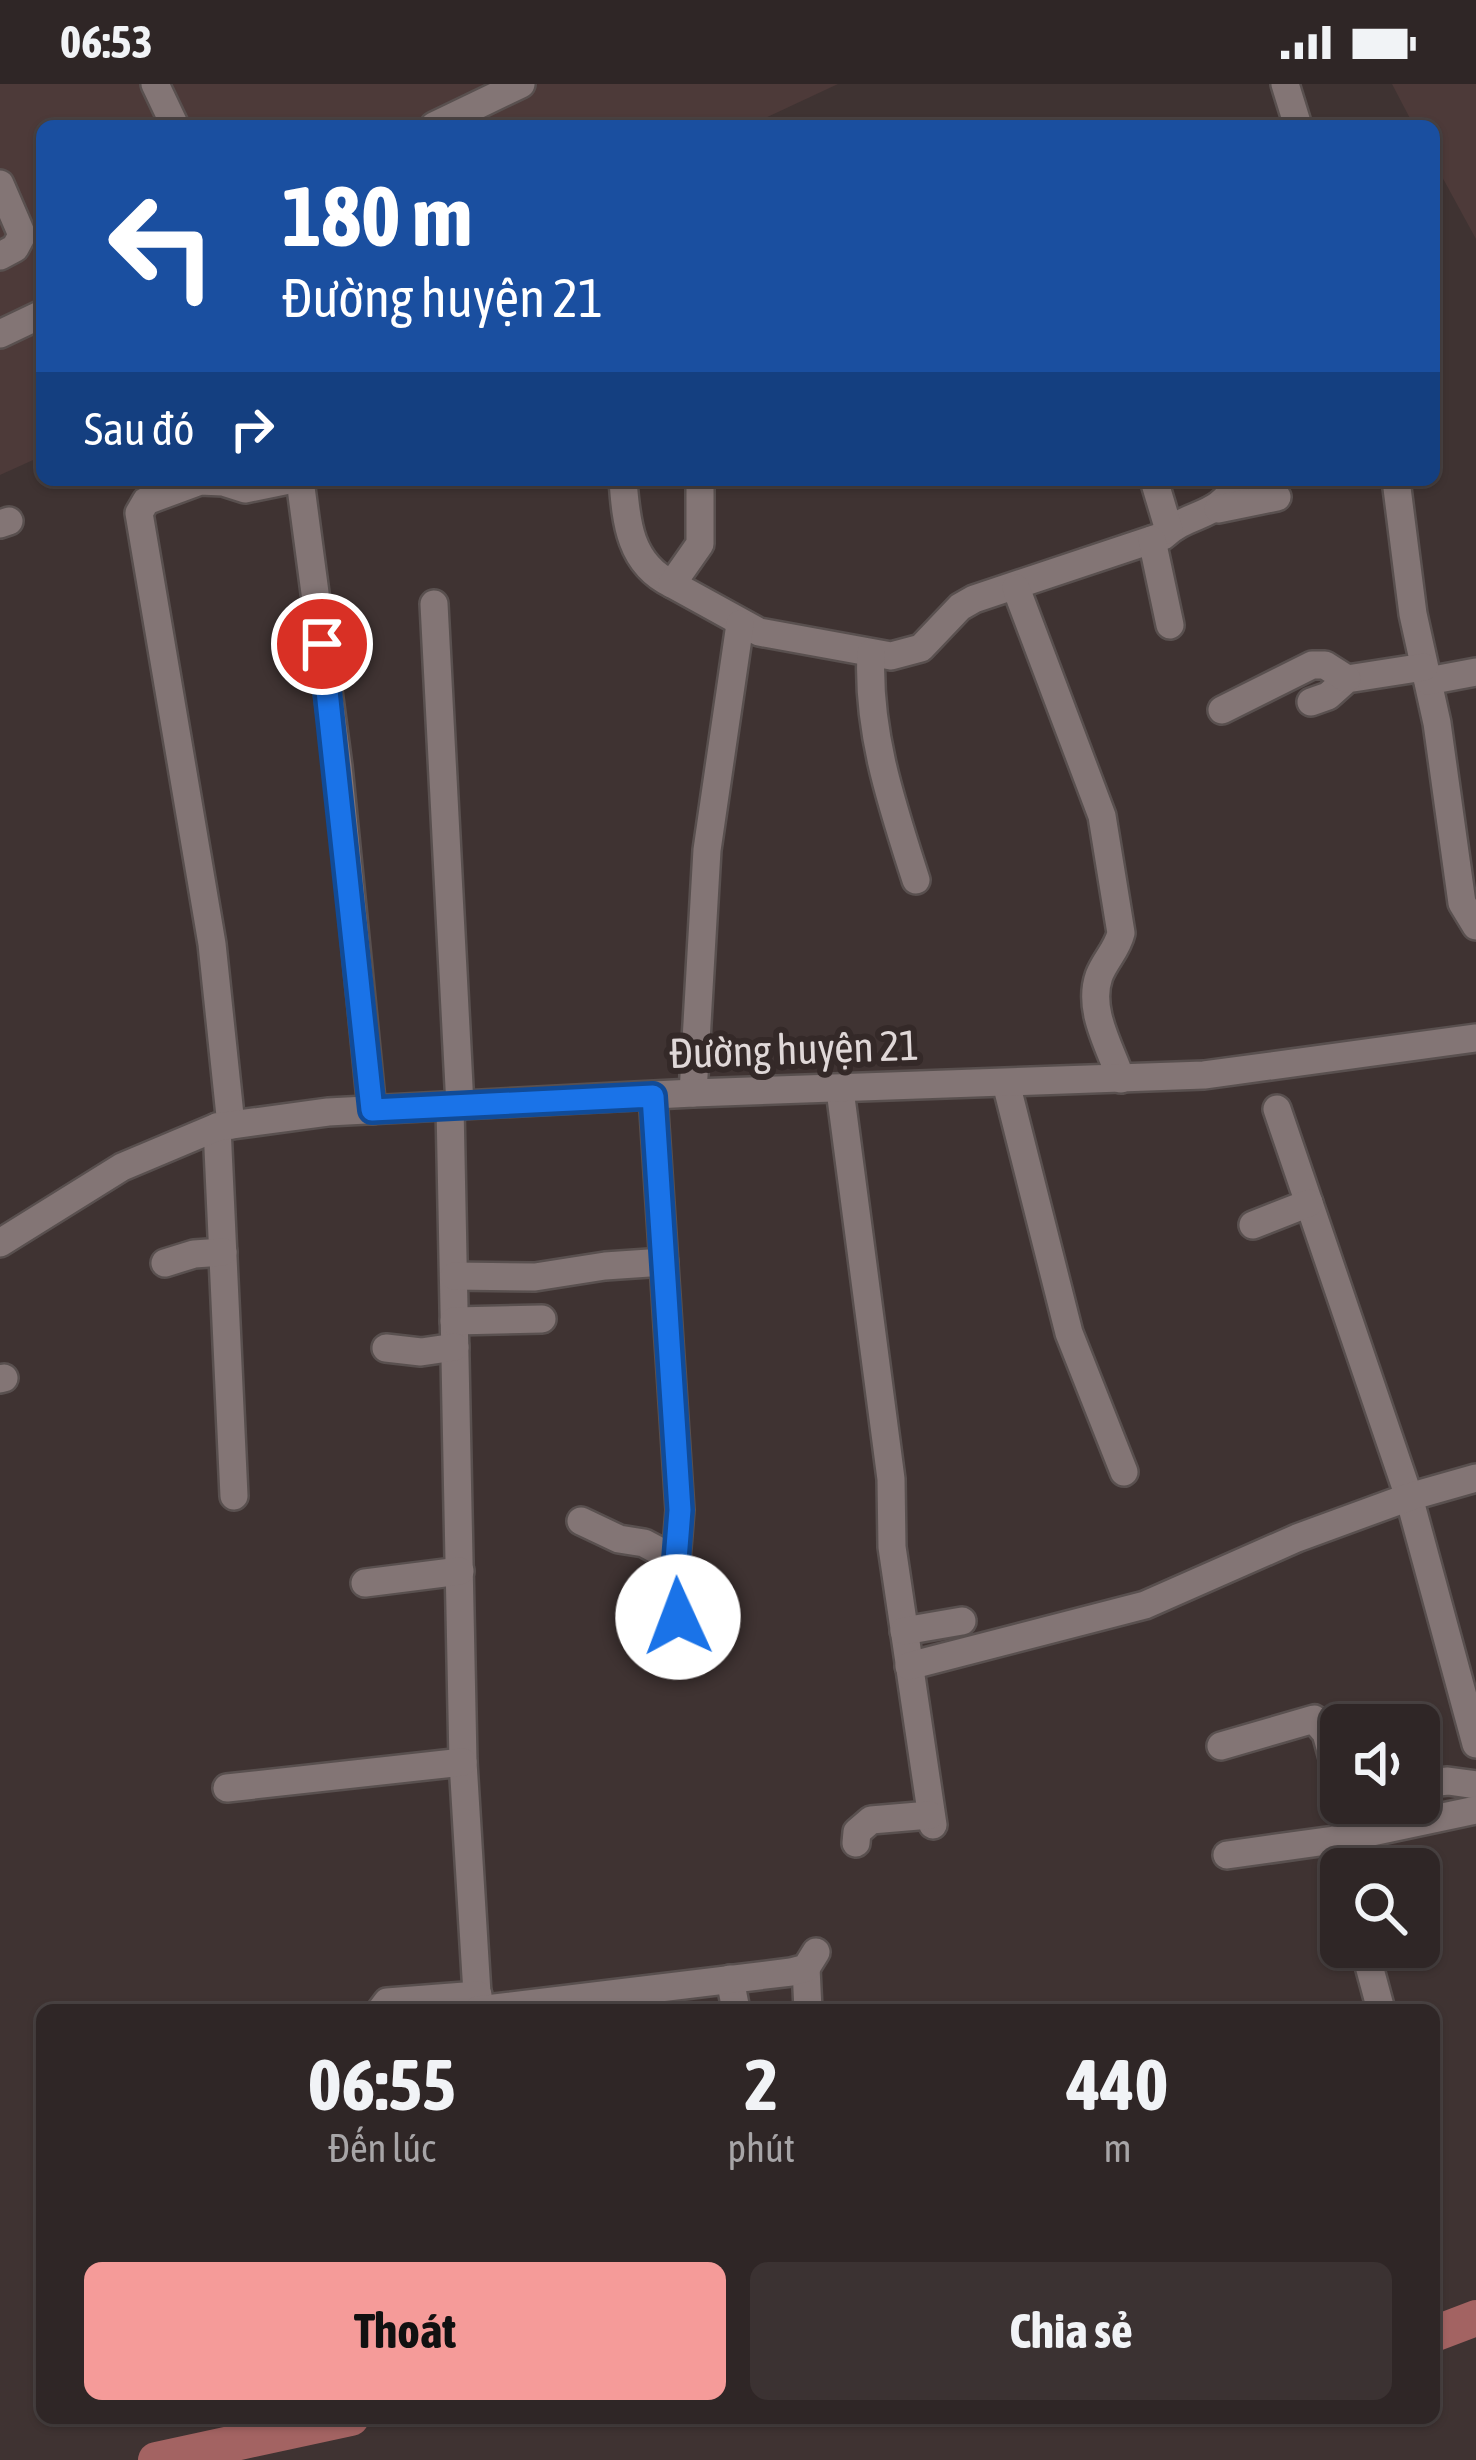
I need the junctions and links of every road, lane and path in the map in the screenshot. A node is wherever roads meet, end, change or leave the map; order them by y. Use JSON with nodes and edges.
{"nodes":[{"id":1,"x":155,"y":84,"type":"edge"},
{"id":2,"x":521,"y":84,"type":"edge"},
{"id":3,"x":1285,"y":84,"type":"edge"},
{"id":4,"x":486,"y":92,"type":"edge"},
{"id":5,"x":172,"y":120,"type":"edge"},
{"id":6,"x":443,"y":120,"type":"edge"},
{"id":7,"x":1296,"y":120,"type":"edge"},
{"id":8,"x":0,"y":184,"type":"edge"},
{"id":9,"x":0,"y":256,"type":"edge"},
{"id":10,"x":36,"y":317,"type":"edge"},
{"id":11,"x":0,"y":334,"type":"edge"},
{"id":12,"x":186,"y":486,"type":"edge"},
{"id":13,"x":301,"y":486,"type":"edge"},
{"id":14,"x":623,"y":486,"type":"edge"},
{"id":15,"x":700,"y":486,"type":"edge"},
{"id":16,"x":1155,"y":486,"type":"edge"},
{"id":17,"x":1234,"y":486,"type":"edge"},
{"id":18,"x":1397,"y":486,"type":"edge"},
{"id":19,"x":1277,"y":497,"type":"dead end"},
{"id":20,"x":1219,"y":509,"type":"junction"},
{"id":21,"x":1161,"y":535,"type":"junction"},
{"id":22,"x":672,"y":584,"type":"junction"},
{"id":23,"x":1016,"y":588,"type":"junction"},
{"id":24,"x":434,"y":604,"type":"dead end"},
{"id":25,"x":740,"y":624,"type":"junction"},
{"id":26,"x":1170,"y":625,"type":"dead end"},
{"id":27,"x":871,"y":653,"type":"junction"},
{"id":28,"x":1476,"y":672,"type":"edge"},
{"id":29,"x":1426,"y":674,"type":"junction"},
{"id":30,"x":1348,"y":679,"type":"junction"},
{"id":31,"x":1311,"y":702,"type":"dead end"},
{"id":32,"x":1222,"y":710,"type":"dead end"},
{"id":33,"x":916,"y":880,"type":"dead end"},
{"id":34,"x":1476,"y":926,"type":"edge"},
{"id":35,"x":1476,"y":1038,"type":"edge"},
{"id":36,"x":1121,"y":1078,"type":"junction"},
{"id":37,"x":1006,"y":1083,"type":"junction"},
{"id":38,"x":840,"y":1090,"type":"junction"},
{"id":39,"x":693,"y":1093,"type":"junction"},
{"id":40,"x":653,"y":1096,"type":"junction"},
{"id":41,"x":455,"y":1106,"type":"junction"},
{"id":42,"x":1276,"y":1109,"type":"dead end"},
{"id":43,"x":372,"y":1110,"type":"junction"},
{"id":44,"x":224,"y":1126,"type":"junction"},
{"id":45,"x":1309,"y":1203,"type":"junction"},
{"id":46,"x":1252,"y":1226,"type":"dead end"},
{"id":47,"x":0,"y":1243,"type":"edge"},
{"id":48,"x":223,"y":1252,"type":"junction"},
{"id":49,"x":664,"y":1262,"type":"junction"},
{"id":50,"x":165,"y":1263,"type":"dead end"},
{"id":51,"x":454,"y":1276,"type":"junction"},
{"id":52,"x":542,"y":1319,"type":"dead end"},
{"id":53,"x":455,"y":1334,"type":"junction"},
{"id":54,"x":386,"y":1348,"type":"dead end"},
{"id":55,"x":1124,"y":1472,"type":"dead end"},
{"id":56,"x":1476,"y":1478,"type":"edge"},
{"id":57,"x":234,"y":1496,"type":"dead end"},
{"id":58,"x":1409,"y":1497,"type":"junction"},
{"id":59,"x":581,"y":1521,"type":"dead end"},
{"id":60,"x":676,"y":1560,"type":"junction"},
{"id":61,"x":460,"y":1571,"type":"junction"},
{"id":62,"x":365,"y":1583,"type":"dead end"},
{"id":63,"x":678,"y":1617,"type":"dead end"},
{"id":64,"x":962,"y":1621,"type":"dead end"},
{"id":65,"x":904,"y":1631,"type":"junction"},
{"id":66,"x":909,"y":1666,"type":"junction"},
{"id":67,"x":1320,"y":1726,"type":"edge"},
{"id":68,"x":1476,"y":1744,"type":"edge"},
{"id":69,"x":1221,"y":1746,"type":"dead end"},
{"id":70,"x":463,"y":1762,"type":"junction"},
{"id":71,"x":1440,"y":1782,"type":"edge"},
{"id":72,"x":1476,"y":1785,"type":"edge"},
{"id":73,"x":227,"y":1788,"type":"dead end"},
{"id":74,"x":1476,"y":1810,"type":"edge"},
{"id":75,"x":1334,"y":1840,"type":"junction"},
{"id":76,"x":856,"y":1843,"type":"dead end"},
{"id":77,"x":1336,"y":1848,"type":"edge"},
{"id":78,"x":1226,"y":1856,"type":"dead end"},
{"id":79,"x":1370,"y":1968,"type":"edge"},
{"id":80,"x":730,"y":1979,"type":"junction"},
{"id":81,"x":386,"y":2004,"type":"edge"},
{"id":82,"x":448,"y":2004,"type":"edge"},
{"id":83,"x":478,"y":2004,"type":"edge"},
{"id":84,"x":488,"y":2004,"type":"edge"},
{"id":85,"x":735,"y":2004,"type":"edge"},
{"id":86,"x":808,"y":2004,"type":"edge"},
{"id":87,"x":1379,"y":2004,"type":"edge"}],
"edges":[{"from":1,"to":5,"type":"street"},
{"from":2,"to":4,"type":"street"},
{"from":3,"to":7,"type":"street"},
{"from":4,"to":6,"type":"street"},
{"from":8,"to":9,"type":"street"},
{"from":10,"to":11,"type":"street"},
{"from":12,"to":44,"type":"street"},
{"from":13,"to":43,"type":"street"},
{"from":14,"to":22,"type":"street"},
{"from":15,"to":22,"type":"street"},
{"from":16,"to":21,"type":"street"},
{"from":17,"to":20,"type":"street"},
{"from":18,"to":29,"type":"street"},
{"from":19,"to":20,"type":"street"},
{"from":20,"to":21,"type":"street"},
{"from":21,"to":23,"type":"street"},
{"from":21,"to":26,"type":"street"},
{"from":22,"to":25,"type":"street"},
{"from":23,"to":27,"type":"street"},
{"from":23,"to":36,"type":"street"},
{"from":24,"to":41,"type":"street"},
{"from":25,"to":27,"type":"street"},
{"from":25,"to":39,"type":"street"},
{"from":27,"to":33,"type":"street"},
{"from":28,"to":29,"type":"street"},
{"from":29,"to":30,"type":"street"},
{"from":29,"to":34,"type":"street"},
{"from":30,"to":31,"type":"street"},
{"from":30,"to":32,"type":"street"},
{"from":35,"to":36,"type":"street","name":"Đường huyện 21"},
{"from":36,"to":37,"type":"street","name":"Đường huyện 21"},
{"from":37,"to":38,"type":"street","name":"Đường huyện 21"},
{"from":37,"to":55,"type":"street"},
{"from":38,"to":39,"type":"street","name":"Đường huyện 21"},
{"from":38,"to":65,"type":"street"},
{"from":39,"to":40,"type":"street","name":"Đường huyện 21"},
{"from":40,"to":41,"type":"street","name":"Đường huyện 21"},
{"from":40,"to":49,"type":"street"},
{"from":41,"to":43,"type":"street","name":"Đường huyện 21"},
{"from":41,"to":51,"type":"street"},
{"from":42,"to":45,"type":"street"},
{"from":43,"to":44,"type":"street","name":"Đường huyện 21"},
{"from":44,"to":47,"type":"street","name":"Đường huyện 21"},
{"from":44,"to":48,"type":"street"},
{"from":45,"to":46,"type":"street"},
{"from":45,"to":58,"type":"street"},
{"from":48,"to":50,"type":"street"},
{"from":48,"to":57,"type":"street"},
{"from":49,"to":51,"type":"street"},
{"from":49,"to":60,"type":"street"},
{"from":51,"to":53,"type":"street"},
{"from":52,"to":53,"type":"street"},
{"from":53,"to":54,"type":"street"},
{"from":53,"to":61,"type":"street"},
{"from":56,"to":58,"type":"street"},
{"from":58,"to":66,"type":"street"},
{"from":58,"to":68,"type":"street"},
{"from":59,"to":60,"type":"street"},
{"from":60,"to":63,"type":"street"},
{"from":61,"to":62,"type":"street"},
{"from":61,"to":70,"type":"street"},
{"from":64,"to":65,"type":"street"},
{"from":65,"to":66,"type":"street"},
{"from":66,"to":76,"type":"street"},
{"from":67,"to":69,"type":"street"},
{"from":70,"to":73,"type":"street"},
{"from":70,"to":83,"type":"street"},
{"from":71,"to":72,"type":"street"},
{"from":74,"to":75,"type":"street"},
{"from":75,"to":77,"type":"street"},
{"from":75,"to":78,"type":"street"},
{"from":79,"to":87,"type":"street"},
{"from":80,"to":84,"type":"street"},
{"from":80,"to":85,"type":"street"},
{"from":80,"to":86,"type":"street"},
{"from":81,"to":82,"type":"street"}]}
